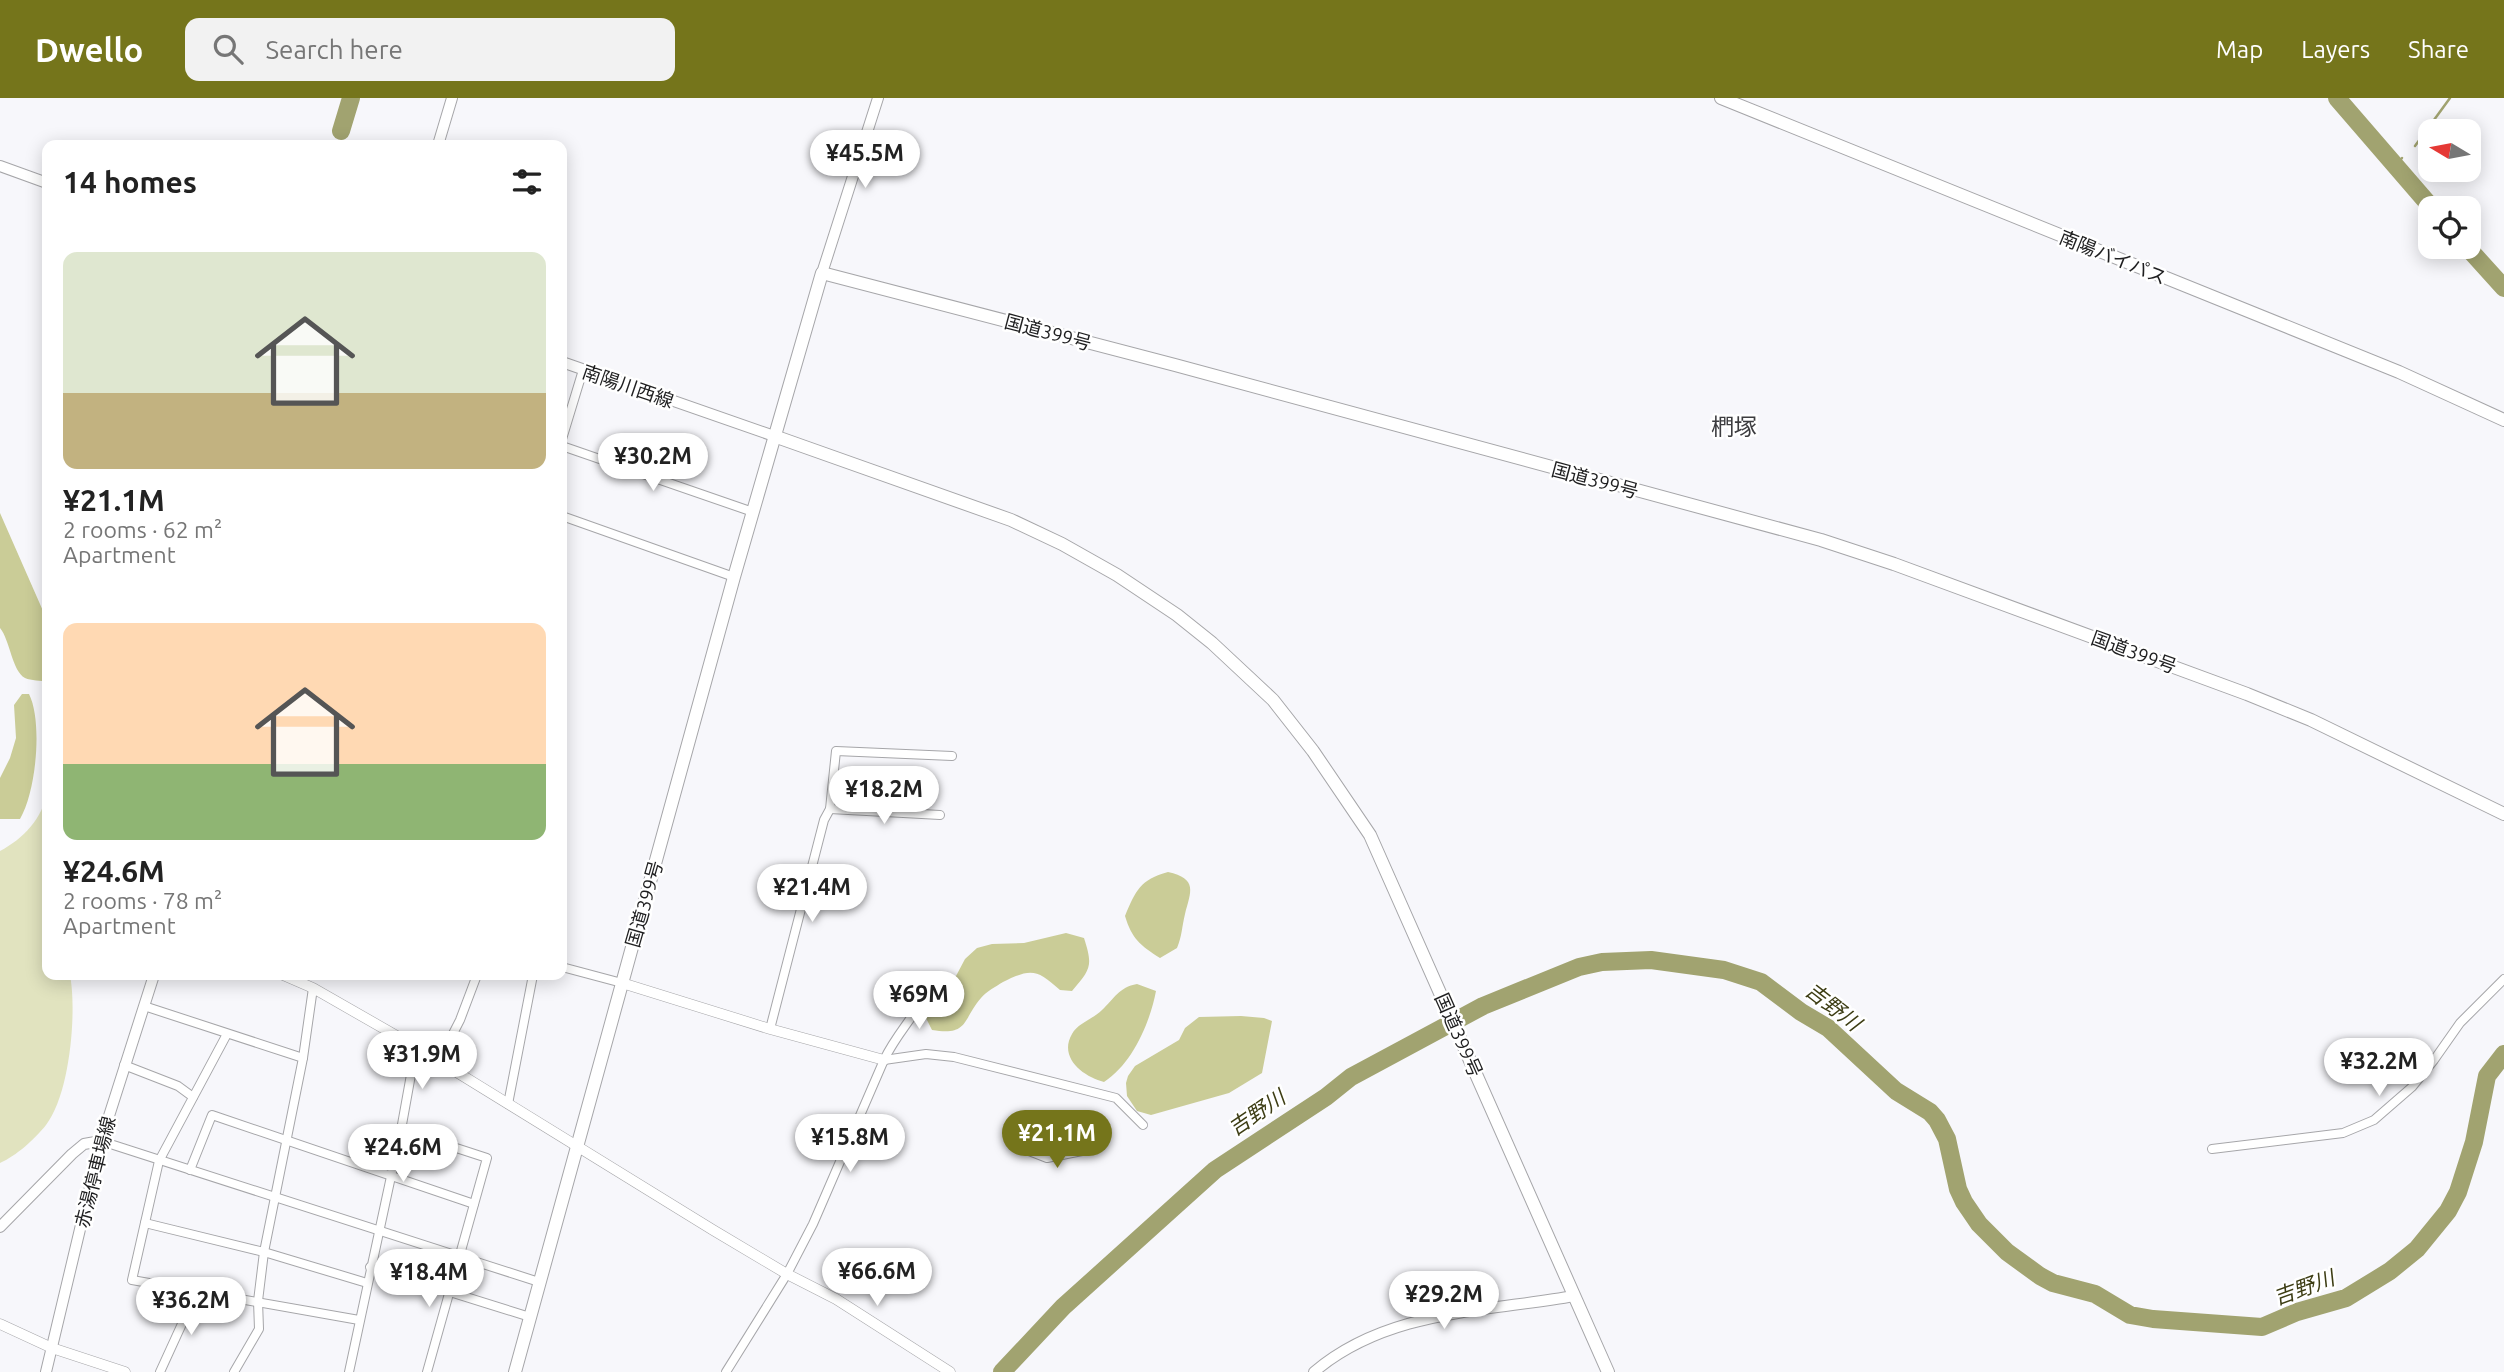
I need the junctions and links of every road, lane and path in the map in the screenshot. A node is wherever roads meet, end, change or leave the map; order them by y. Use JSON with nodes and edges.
{"nodes":[{"id":1,"x":452,"y":98,"type":"edge"},
{"id":2,"x":878,"y":98,"type":"edge"},
{"id":3,"x":1721,"y":98,"type":"edge"},
{"id":4,"x":439,"y":140,"type":"edge"},
{"id":5,"x":0,"y":166,"type":"edge"},
{"id":6,"x":42,"y":181,"type":"edge"},
{"id":7,"x":822,"y":273,"type":"junction"},
{"id":8,"x":567,"y":364,"type":"edge"},
{"id":9,"x":583,"y":370,"type":"junction"},
{"id":10,"x":2504,"y":420,"type":"edge"},
{"id":11,"x":567,"y":423,"type":"edge"},
{"id":12,"x":774,"y":436,"type":"junction"},
{"id":13,"x":567,"y":448,"type":"edge"},
{"id":14,"x":753,"y":512,"type":"junction"},
{"id":15,"x":567,"y":518,"type":"edge"},
{"id":16,"x":734,"y":577,"type":"junction"},
{"id":17,"x":952,"y":756,"type":"dead end"},
{"id":18,"x":830,"y":809,"type":"junction"},
{"id":19,"x":2504,"y":814,"type":"edge"},
{"id":20,"x":940,"y":815,"type":"dead end"},
{"id":21,"x":567,"y":968,"type":"edge"},
{"id":22,"x":2504,"y":978,"type":"edge"},
{"id":23,"x":152,"y":980,"type":"edge"},
{"id":24,"x":295,"y":980,"type":"edge"},
{"id":25,"x":475,"y":980,"type":"edge"},
{"id":26,"x":532,"y":980,"type":"edge"},
{"id":27,"x":622,"y":983,"type":"junction"},
{"id":28,"x":313,"y":988,"type":"junction"},
{"id":29,"x":929,"y":988,"type":"dead end"},
{"id":30,"x":144,"y":1006,"type":"junction"},
{"id":31,"x":770,"y":1029,"type":"junction"},
{"id":32,"x":227,"y":1034,"type":"junction"},
{"id":33,"x":416,"y":1047,"type":"junction"},
{"id":34,"x":303,"y":1058,"type":"junction"},
{"id":35,"x":884,"y":1060,"type":"junction"},
{"id":36,"x":439,"y":1061,"type":"junction"},
{"id":37,"x":124,"y":1065,"type":"junction"},
{"id":38,"x":193,"y":1097,"type":"junction"},
{"id":39,"x":508,"y":1104,"type":"junction"},
{"id":40,"x":1143,"y":1125,"type":"dead end"},
{"id":41,"x":401,"y":1130,"type":"junction"},
{"id":42,"x":101,"y":1141,"type":"junction"},
{"id":43,"x":287,"y":1141,"type":"junction"},
{"id":44,"x":576,"y":1147,"type":"junction"},
{"id":45,"x":1024,"y":1149,"type":"dead end"},
{"id":46,"x":1092,"y":1149,"type":"dead end"},
{"id":47,"x":2212,"y":1149,"type":"dead end"},
{"id":48,"x":159,"y":1161,"type":"junction"},
{"id":49,"x":190,"y":1170,"type":"junction"},
{"id":50,"x":390,"y":1176,"type":"junction"},
{"id":51,"x":274,"y":1198,"type":"junction"},
{"id":52,"x":474,"y":1205,"type":"junction"},
{"id":53,"x":145,"y":1223,"type":"junction"},
{"id":54,"x":0,"y":1227,"type":"edge"},
{"id":55,"x":378,"y":1231,"type":"junction"},
{"id":56,"x":264,"y":1252,"type":"junction"},
{"id":57,"x":460,"y":1255,"type":"junction"},
{"id":58,"x":370,"y":1267,"type":"junction"},
{"id":59,"x":787,"y":1274,"type":"junction"},
{"id":60,"x":539,"y":1282,"type":"junction"},
{"id":61,"x":367,"y":1283,"type":"junction"},
{"id":62,"x":197,"y":1291,"type":"junction"},
{"id":63,"x":449,"y":1292,"type":"junction"},
{"id":64,"x":1574,"y":1296,"type":"junction"},
{"id":65,"x":258,"y":1301,"type":"junction"},
{"id":66,"x":530,"y":1317,"type":"junction"},
{"id":67,"x":359,"y":1320,"type":"junction"},
{"id":68,"x":0,"y":1324,"type":"edge"},
{"id":69,"x":52,"y":1348,"type":"junction"},
{"id":70,"x":47,"y":1372,"type":"edge"},
{"id":71,"x":125,"y":1372,"type":"edge"},
{"id":72,"x":160,"y":1372,"type":"edge"},
{"id":73,"x":234,"y":1372,"type":"edge"},
{"id":74,"x":349,"y":1372,"type":"edge"},
{"id":75,"x":426,"y":1372,"type":"edge"},
{"id":76,"x":515,"y":1372,"type":"edge"},
{"id":77,"x":726,"y":1372,"type":"edge"},
{"id":78,"x":950,"y":1372,"type":"edge"},
{"id":79,"x":1314,"y":1372,"type":"edge"},
{"id":80,"x":1608,"y":1372,"type":"edge"}],
"edges":[{"from":1,"to":4,"type":"main road"},
{"from":2,"to":7,"type":"main road"},
{"from":3,"to":10,"type":"highway","name":"南陽バイパス"},
{"from":5,"to":6,"type":"main road"},
{"from":7,"to":12,"type":"highway","name":"国道399号"},
{"from":7,"to":19,"type":"highway","name":"国道399号"},
{"from":8,"to":9,"type":"main road","name":"南陽川西線"},
{"from":9,"to":11,"type":"street"},
{"from":9,"to":12,"type":"main road","name":"南陽川西線"},
{"from":12,"to":14,"type":"highway","name":"国道399号"},
{"from":12,"to":64,"type":"highway","name":"国道399号"},
{"from":13,"to":14,"type":"street"},
{"from":14,"to":16,"type":"highway","name":"国道399号"},
{"from":15,"to":16,"type":"street"},
{"from":16,"to":27,"type":"highway","name":"国道399号"},
{"from":17,"to":18,"type":"street"},
{"from":18,"to":20,"type":"street"},
{"from":18,"to":31,"type":"street"},
{"from":21,"to":27,"type":"street"},
{"from":22,"to":47,"type":"street"},
{"from":23,"to":30,"type":"main road","name":"赤湯停車場線"},
{"from":24,"to":28,"type":"street"},
{"from":25,"to":36,"type":"street"},
{"from":26,"to":39,"type":"street"},
{"from":27,"to":31,"type":"street"},
{"from":27,"to":44,"type":"highway","name":"国道399号"},
{"from":28,"to":33,"type":"street"},
{"from":28,"to":34,"type":"street"},
{"from":29,"to":35,"type":"street"},
{"from":30,"to":32,"type":"street"},
{"from":30,"to":37,"type":"main road","name":"赤湯停車場線"},
{"from":31,"to":35,"type":"street"},
{"from":32,"to":34,"type":"street"},
{"from":32,"to":38,"type":"street"},
{"from":33,"to":36,"type":"street"},
{"from":33,"to":41,"type":"street"},
{"from":34,"to":43,"type":"street"},
{"from":35,"to":40,"type":"street"},
{"from":35,"to":59,"type":"street"},
{"from":36,"to":39,"type":"street"},
{"from":37,"to":38,"type":"street"},
{"from":37,"to":42,"type":"main road","name":"赤湯停車場線"},
{"from":38,"to":48,"type":"street"},
{"from":39,"to":44,"type":"street"},
{"from":41,"to":50,"type":"street"},
{"from":41,"to":52,"type":"street"},
{"from":42,"to":48,"type":"street"},
{"from":42,"to":54,"type":"main road"},
{"from":42,"to":69,"type":"main road","name":"赤湯停車場線"},
{"from":43,"to":49,"type":"street"},
{"from":43,"to":50,"type":"street"},
{"from":43,"to":51,"type":"street"},
{"from":44,"to":59,"type":"street"},
{"from":44,"to":60,"type":"highway","name":"国道399号"},
{"from":45,"to":46,"type":"street"},
{"from":48,"to":49,"type":"street"},
{"from":48,"to":53,"type":"street"},
{"from":49,"to":51,"type":"street"},
{"from":50,"to":52,"type":"street"},
{"from":50,"to":55,"type":"street"},
{"from":51,"to":55,"type":"street"},
{"from":51,"to":56,"type":"street"},
{"from":52,"to":57,"type":"street"},
{"from":53,"to":56,"type":"street"},
{"from":53,"to":62,"type":"street"},
{"from":55,"to":57,"type":"street"},
{"from":55,"to":58,"type":"street"},
{"from":56,"to":61,"type":"street"},
{"from":56,"to":65,"type":"street"},
{"from":57,"to":60,"type":"street"},
{"from":57,"to":63,"type":"street"},
{"from":58,"to":61,"type":"street"},
{"from":58,"to":63,"type":"street"},
{"from":59,"to":77,"type":"street"},
{"from":59,"to":78,"type":"street"},
{"from":60,"to":66,"type":"highway","name":"国道399号"},
{"from":61,"to":67,"type":"street"},
{"from":62,"to":65,"type":"street"},
{"from":62,"to":72,"type":"street"},
{"from":63,"to":66,"type":"street"},
{"from":63,"to":75,"type":"street"},
{"from":64,"to":79,"type":"main road"},
{"from":64,"to":80,"type":"highway","name":"国道399号"},
{"from":65,"to":67,"type":"street"},
{"from":65,"to":73,"type":"street"},
{"from":66,"to":76,"type":"highway","name":"国道399号"},
{"from":67,"to":74,"type":"street"},
{"from":68,"to":69,"type":"street"},
{"from":69,"to":70,"type":"main road","name":"赤湯停車場線"},
{"from":69,"to":71,"type":"street"}]}
